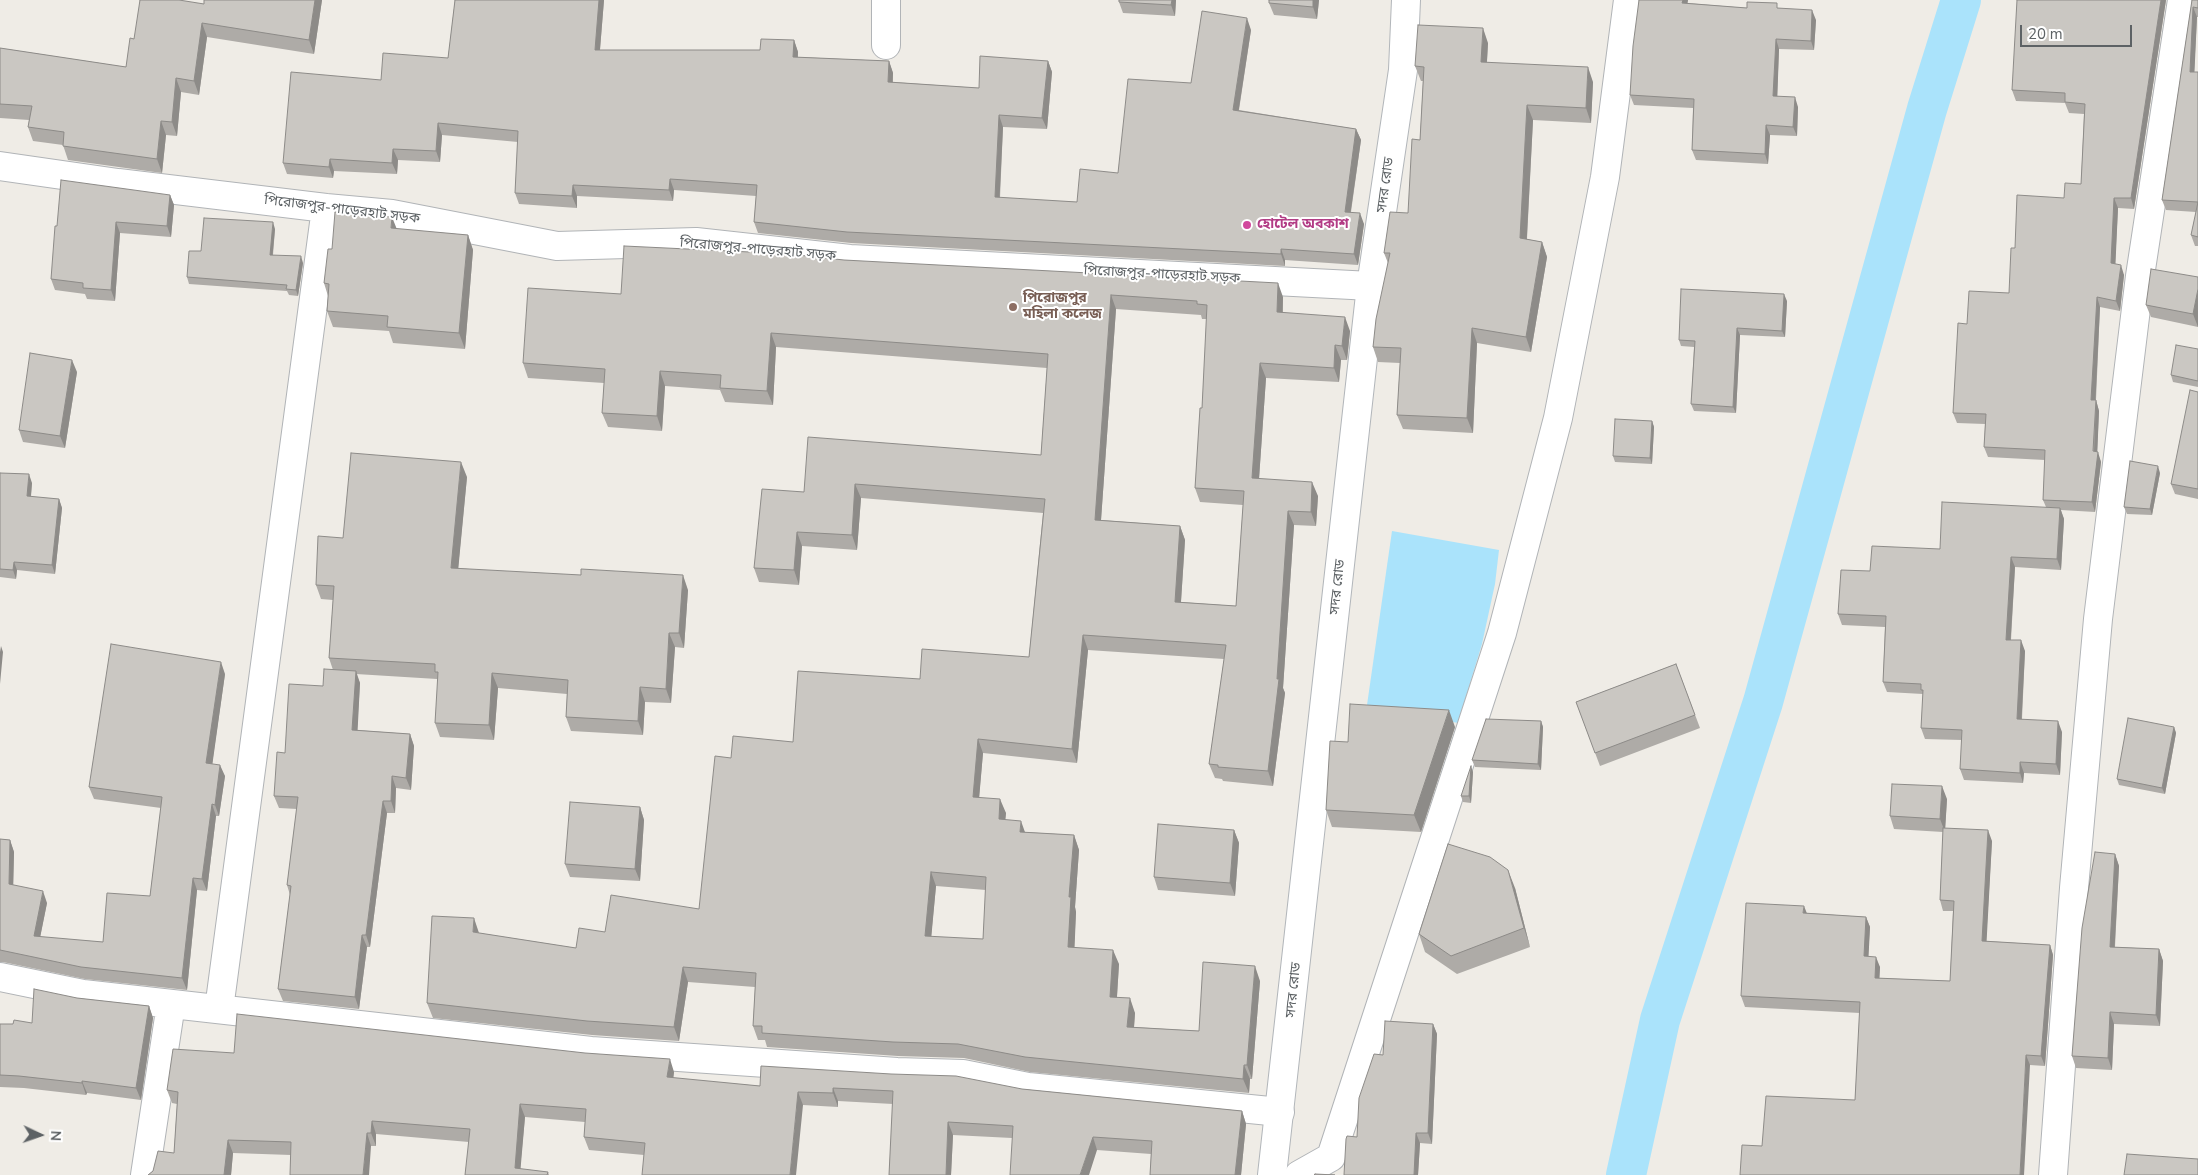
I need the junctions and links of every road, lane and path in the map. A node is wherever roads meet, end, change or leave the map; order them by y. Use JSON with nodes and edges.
{"nodes":[{"id":1,"x":886,"y":0,"type":"edge"},
{"id":2,"x":1406,"y":0,"type":"edge"},
{"id":3,"x":1628,"y":0,"type":"edge"},
{"id":4,"x":2182,"y":0,"type":"edge"},
{"id":5,"x":886,"y":45,"type":"dead end"},
{"id":6,"x":0,"y":169,"type":"edge"},
{"id":7,"x":326,"y":208,"type":"junction"},
{"id":8,"x":1371,"y":286,"type":"junction"},
{"id":9,"x":0,"y":977,"type":"edge"},
{"id":10,"x":171,"y":1004,"type":"junction"},
{"id":11,"x":219,"y":1009,"type":"junction"},
{"id":12,"x":1280,"y":1112,"type":"junction"},
{"id":13,"x":145,"y":1175,"type":"edge"},
{"id":14,"x":1272,"y":1175,"type":"edge"},
{"id":15,"x":1299,"y":1175,"type":"edge"},
{"id":16,"x":2053,"y":1175,"type":"edge"}],
"edges":[{"from":1,"to":5,"type":"street"},
{"from":2,"to":8,"type":"street","name":"সদর রোড"},
{"from":3,"to":15,"type":"street"},
{"from":4,"to":16,"type":"street"},
{"from":6,"to":7,"type":"street","name":"পিরোজপুর-পাড়েরহাট সড়ক"},
{"from":7,"to":8,"type":"street","name":"পিরোজপুর-পাড়েরহাট সড়ক"},
{"from":7,"to":11,"type":"street"},
{"from":8,"to":12,"type":"street","name":"সদর রোড"},
{"from":9,"to":10,"type":"street"},
{"from":10,"to":11,"type":"street"},
{"from":10,"to":13,"type":"street"},
{"from":11,"to":12,"type":"street"},
{"from":12,"to":14,"type":"street","name":"সদর রোড"}]}
